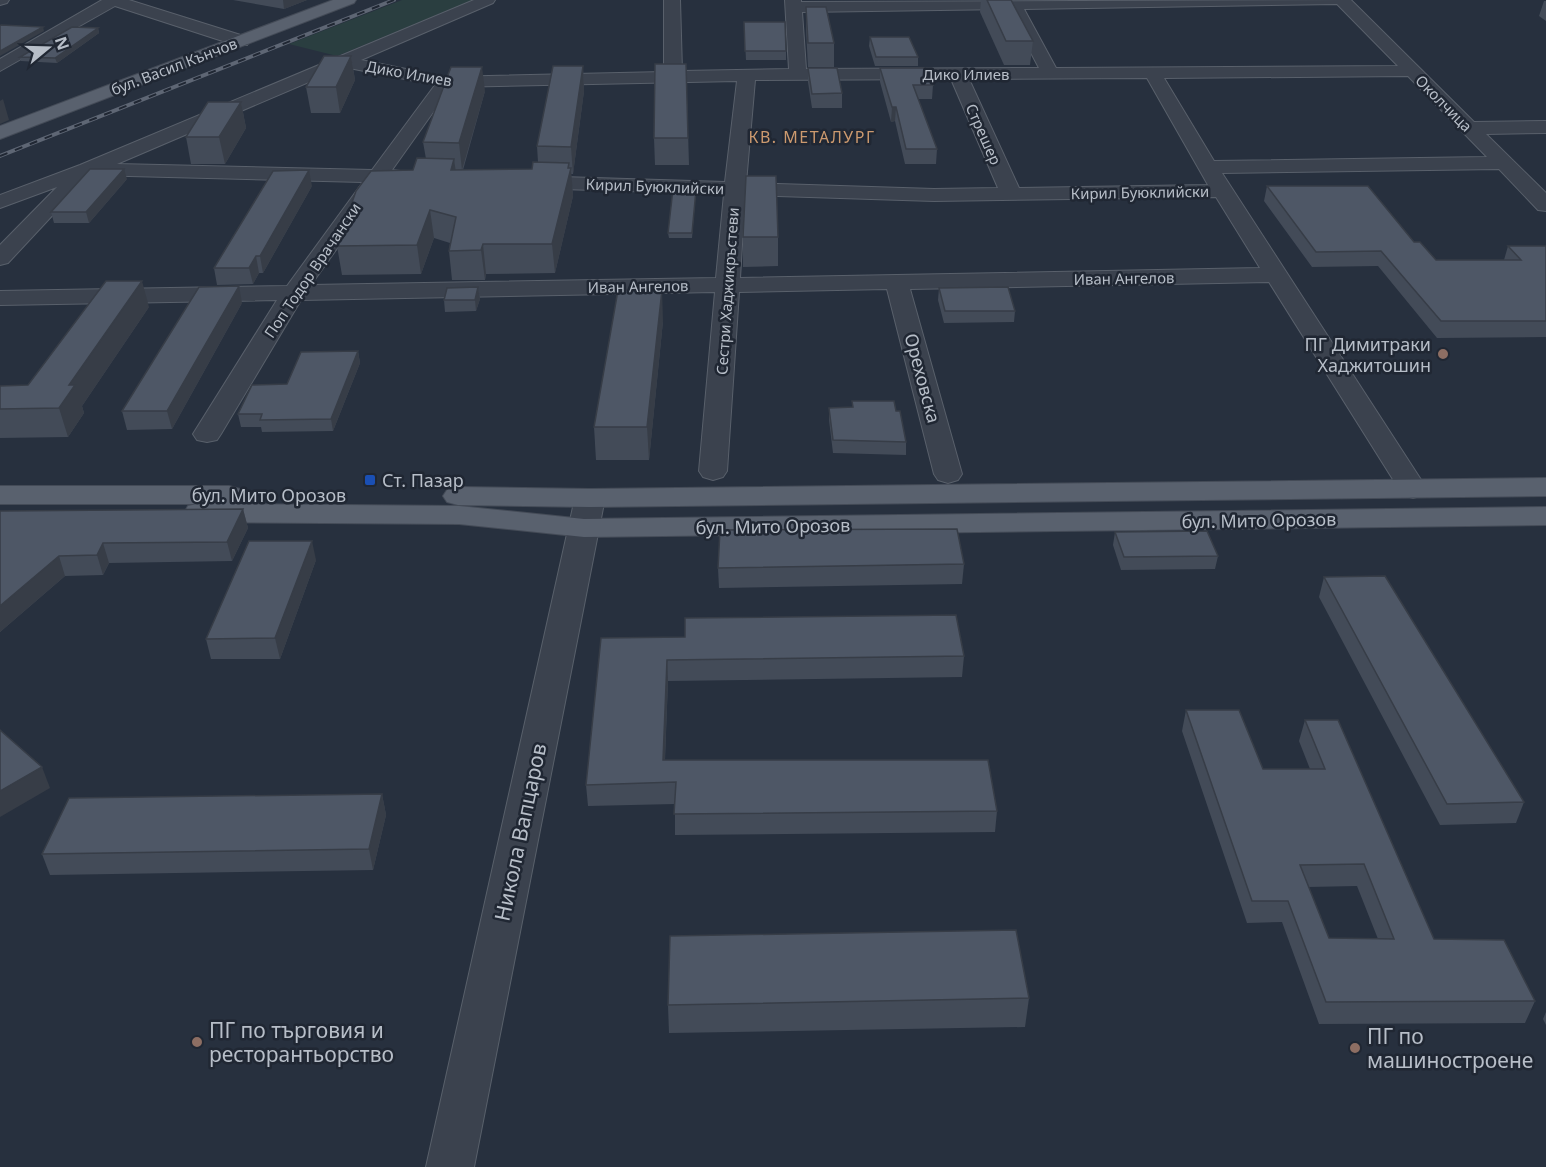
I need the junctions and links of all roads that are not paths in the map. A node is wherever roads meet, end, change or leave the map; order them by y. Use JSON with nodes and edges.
{"nodes":[{"id":1,"x":113,"y":0,"type":"edge"},
{"id":2,"x":348,"y":0,"type":"edge"},
{"id":3,"x":487,"y":0,"type":"edge"},
{"id":4,"x":672,"y":0,"type":"edge"},
{"id":5,"x":1334,"y":0,"type":"edge"},
{"id":6,"x":1342,"y":0,"type":"edge"},
{"id":7,"x":1012,"y":2,"type":"edge"},
{"id":8,"x":794,"y":4,"type":"edge"},
{"id":9,"x":241,"y":41,"type":"junction"},
{"id":10,"x":342,"y":61,"type":"junction"},
{"id":11,"x":0,"y":66,"type":"edge"},
{"id":12,"x":1412,"y":71,"type":"junction"},
{"id":13,"x":1152,"y":72,"type":"junction"},
{"id":14,"x":1050,"y":73,"type":"junction"},
{"id":15,"x":958,"y":74,"type":"junction"},
{"id":16,"x":747,"y":75,"type":"junction"},
{"id":17,"x":798,"y":75,"type":"junction"},
{"id":18,"x":673,"y":77,"type":"junction"},
{"id":19,"x":446,"y":82,"type":"junction"},
{"id":20,"x":1546,"y":127,"type":"edge"},
{"id":21,"x":1469,"y":128,"type":"junction"},
{"id":22,"x":0,"y":133,"type":"edge"},
{"id":23,"x":1504,"y":163,"type":"junction"},
{"id":24,"x":1208,"y":167,"type":"junction"},
{"id":25,"x":87,"y":169,"type":"junction"},
{"id":26,"x":376,"y":176,"type":"junction"},
{"id":27,"x":424,"y":178,"type":"edge"},
{"id":28,"x":508,"y":181,"type":"edge"},
{"id":29,"x":735,"y":189,"type":"junction"},
{"id":30,"x":1222,"y":190,"type":"junction"},
{"id":31,"x":1011,"y":194,"type":"junction"},
{"id":32,"x":0,"y":202,"type":"edge"},
{"id":33,"x":1546,"y":205,"type":"edge"},
{"id":34,"x":0,"y":258,"type":"edge"},
{"id":35,"x":1276,"y":275,"type":"junction"},
{"id":36,"x":897,"y":282,"type":"junction"},
{"id":37,"x":729,"y":285,"type":"junction"},
{"id":38,"x":294,"y":292,"type":"junction"},
{"id":39,"x":0,"y":298,"type":"edge"},
{"id":40,"x":207,"y":435,"type":"dead end"},
{"id":41,"x":713,"y":471,"type":"dead end"},
{"id":42,"x":948,"y":474,"type":"dead end"},
{"id":43,"x":1546,"y":488,"type":"edge"},
{"id":44,"x":1413,"y":489,"type":"junction"},
{"id":45,"x":0,"y":495,"type":"edge"},
{"id":46,"x":0,"y":511,"type":"edge"},
{"id":47,"x":587,"y":513,"type":"junction"},
{"id":48,"x":1546,"y":516,"type":"edge"},
{"id":49,"x":450,"y":1167,"type":"edge"}],
"edges":[{"from":1,"to":9,"type":"street"},
{"from":1,"to":11,"type":"street"},
{"from":2,"to":9,"type":"main road","name":"бул. Васил Кънчов"},
{"from":3,"to":10,"type":"street"},
{"from":4,"to":18,"type":"street"},
{"from":5,"to":7,"type":"street"},
{"from":6,"to":12,"type":"street","name":"Околчица"},
{"from":7,"to":8,"type":"street"},
{"from":7,"to":14,"type":"street"},
{"from":8,"to":17,"type":"street"},
{"from":9,"to":22,"type":"main road","name":"бул. Васил Кънчов"},
{"from":10,"to":19,"type":"street","name":"Дико Илиев"},
{"from":10,"to":25,"type":"street"},
{"from":12,"to":13,"type":"street","name":"Дико Илиев"},
{"from":12,"to":21,"type":"street","name":"Околчица"},
{"from":13,"to":14,"type":"street","name":"Дико Илиев"},
{"from":13,"to":24,"type":"street"},
{"from":14,"to":15,"type":"street","name":"Дико Илиев"},
{"from":15,"to":17,"type":"street","name":"Дико Илиев"},
{"from":15,"to":31,"type":"street","name":"Стрешер"},
{"from":16,"to":17,"type":"street","name":"Дико Илиев"},
{"from":16,"to":18,"type":"street","name":"Дико Илиев"},
{"from":16,"to":29,"type":"street","name":"Сестри Хаджикръстеви"},
{"from":18,"to":19,"type":"street","name":"Дико Илиев"},
{"from":19,"to":26,"type":"street","name":"Поп Тодор Врачански"},
{"from":20,"to":21,"type":"street"},
{"from":21,"to":23,"type":"street","name":"Околчица"},
{"from":23,"to":24,"type":"street"},
{"from":23,"to":33,"type":"street","name":"Околчица"},
{"from":24,"to":30,"type":"street"},
{"from":25,"to":26,"type":"street"},
{"from":25,"to":32,"type":"street"},
{"from":25,"to":34,"type":"street"},
{"from":26,"to":27,"type":"street"},
{"from":26,"to":38,"type":"street","name":"Поп Тодор Врачански"},
{"from":28,"to":29,"type":"street","name":"Кирил Буюклийски"},
{"from":29,"to":31,"type":"street","name":"Кирил Буюклийски"},
{"from":29,"to":37,"type":"street","name":"Сестри Хаджикръстеви"},
{"from":30,"to":31,"type":"street","name":"Кирил Буюклийски"},
{"from":30,"to":35,"type":"street"},
{"from":35,"to":36,"type":"street","name":"Иван Ангелов"},
{"from":35,"to":44,"type":"street"},
{"from":36,"to":37,"type":"street","name":"Иван Ангелов"},
{"from":36,"to":42,"type":"street","name":"Ореховска"},
{"from":37,"to":38,"type":"street","name":"Иван Ангелов"},
{"from":37,"to":41,"type":"street","name":"Сестри Хаджикръстеви"},
{"from":38,"to":39,"type":"street","name":"Иван Ангелов"},
{"from":38,"to":40,"type":"street","name":"Поп Тодор Врачански"},
{"from":43,"to":44,"type":"main road","name":"бул. Мито Орозов"},
{"from":44,"to":47,"type":"main road","name":"бул. Мито Орозов"},
{"from":45,"to":47,"type":"main road","name":"бул. Мито Орозов"},
{"from":46,"to":47,"type":"main road","name":"бул. Мито Орозов"},
{"from":47,"to":48,"type":"main road","name":"бул. Мито Орозов"},
{"from":47,"to":49,"type":"street","name":"Никола Вапцаров"}]}
